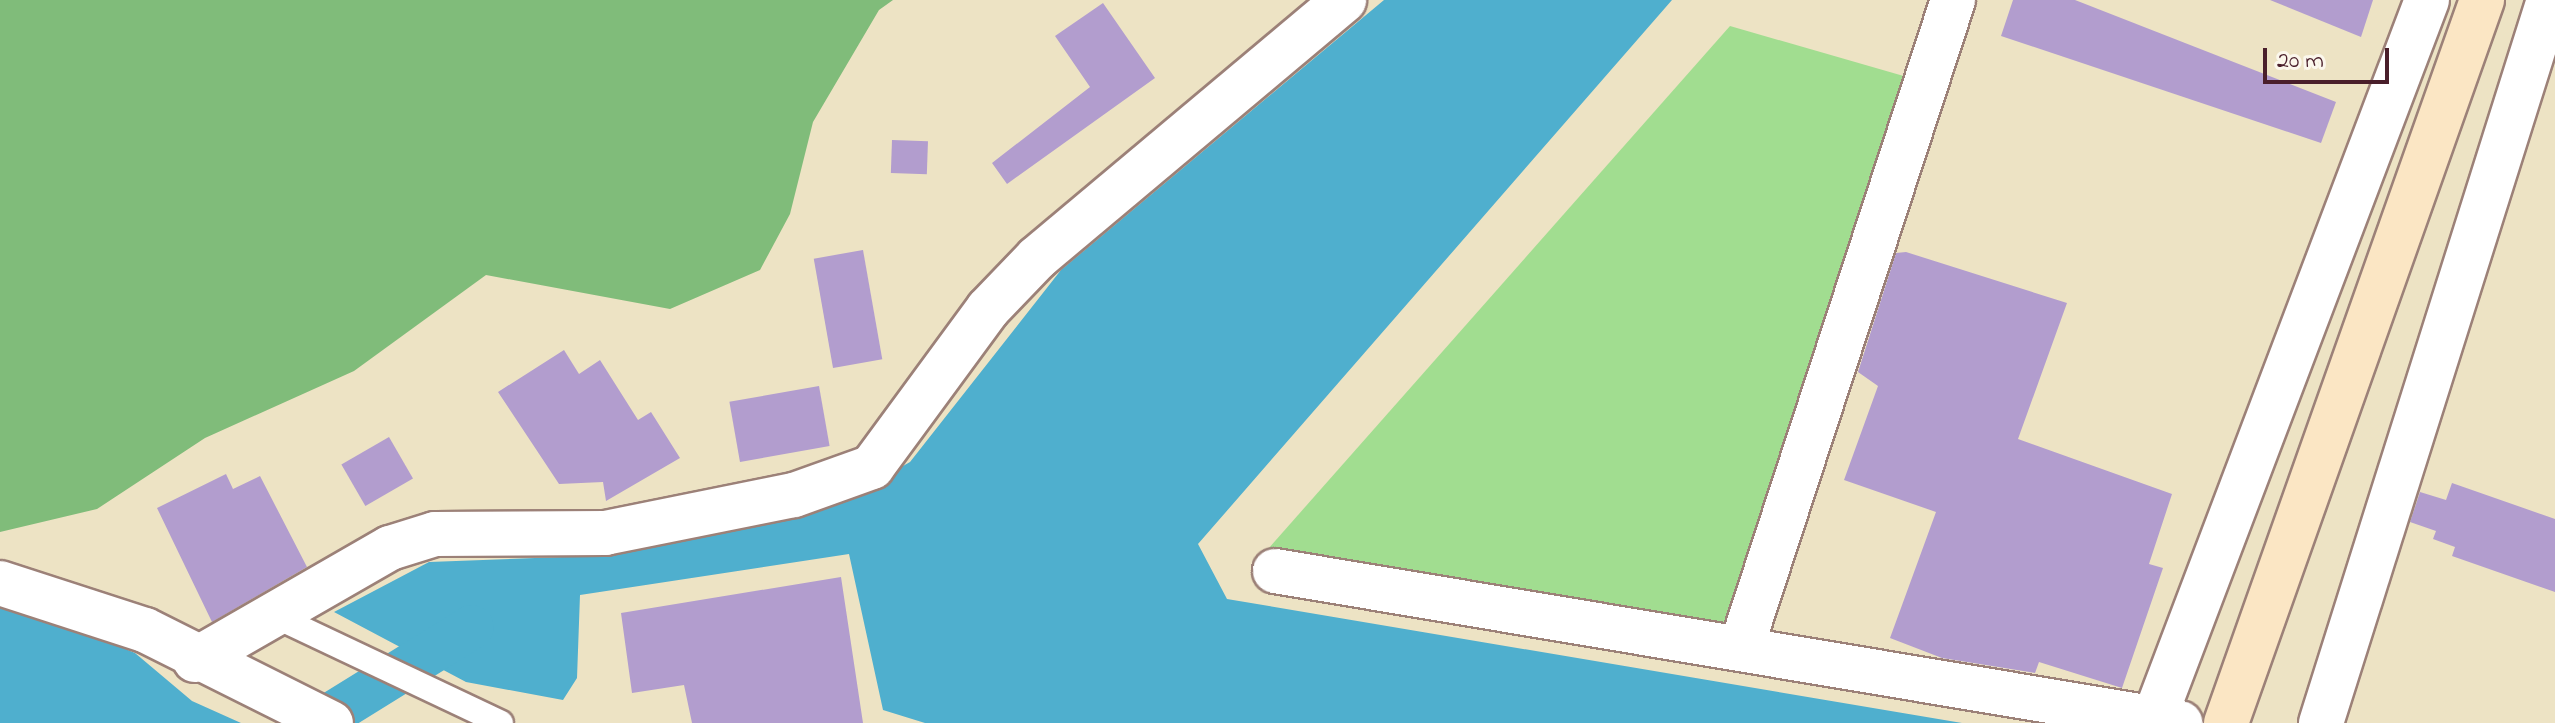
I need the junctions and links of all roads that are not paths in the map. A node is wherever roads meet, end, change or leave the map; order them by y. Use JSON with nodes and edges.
{"nodes":[{"id":1,"x":1344,"y":0,"type":"edge"},
{"id":2,"x":1953,"y":0,"type":"edge"},
{"id":3,"x":2427,"y":0,"type":"edge"},
{"id":4,"x":2482,"y":0,"type":"edge"},
{"id":5,"x":2549,"y":0,"type":"edge"},
{"id":6,"x":1275,"y":571,"type":"dead end"},
{"id":7,"x":0,"y":583,"type":"edge"},
{"id":8,"x":288,"y":623,"type":"junction"},
{"id":9,"x":1741,"y":648,"type":"junction"},
{"id":10,"x":195,"y":660,"type":"junction"},
{"id":11,"x":2167,"y":721,"type":"edge"},
{"id":12,"x":331,"y":723,"type":"edge"},
{"id":13,"x":501,"y":723,"type":"edge"},
{"id":14,"x":2226,"y":723,"type":"edge"},
{"id":15,"x":2321,"y":723,"type":"edge"}],
"edges":[{"from":1,"to":8,"type":"street"},
{"from":2,"to":9,"type":"street"},
{"from":3,"to":11,"type":"street"},
{"from":4,"to":14,"type":"street"},
{"from":5,"to":15,"type":"street"},
{"from":6,"to":9,"type":"street"},
{"from":7,"to":10,"type":"street"},
{"from":8,"to":10,"type":"street"},
{"from":8,"to":13,"type":"lane"},
{"from":9,"to":11,"type":"street"},
{"from":10,"to":12,"type":"street"}]}
